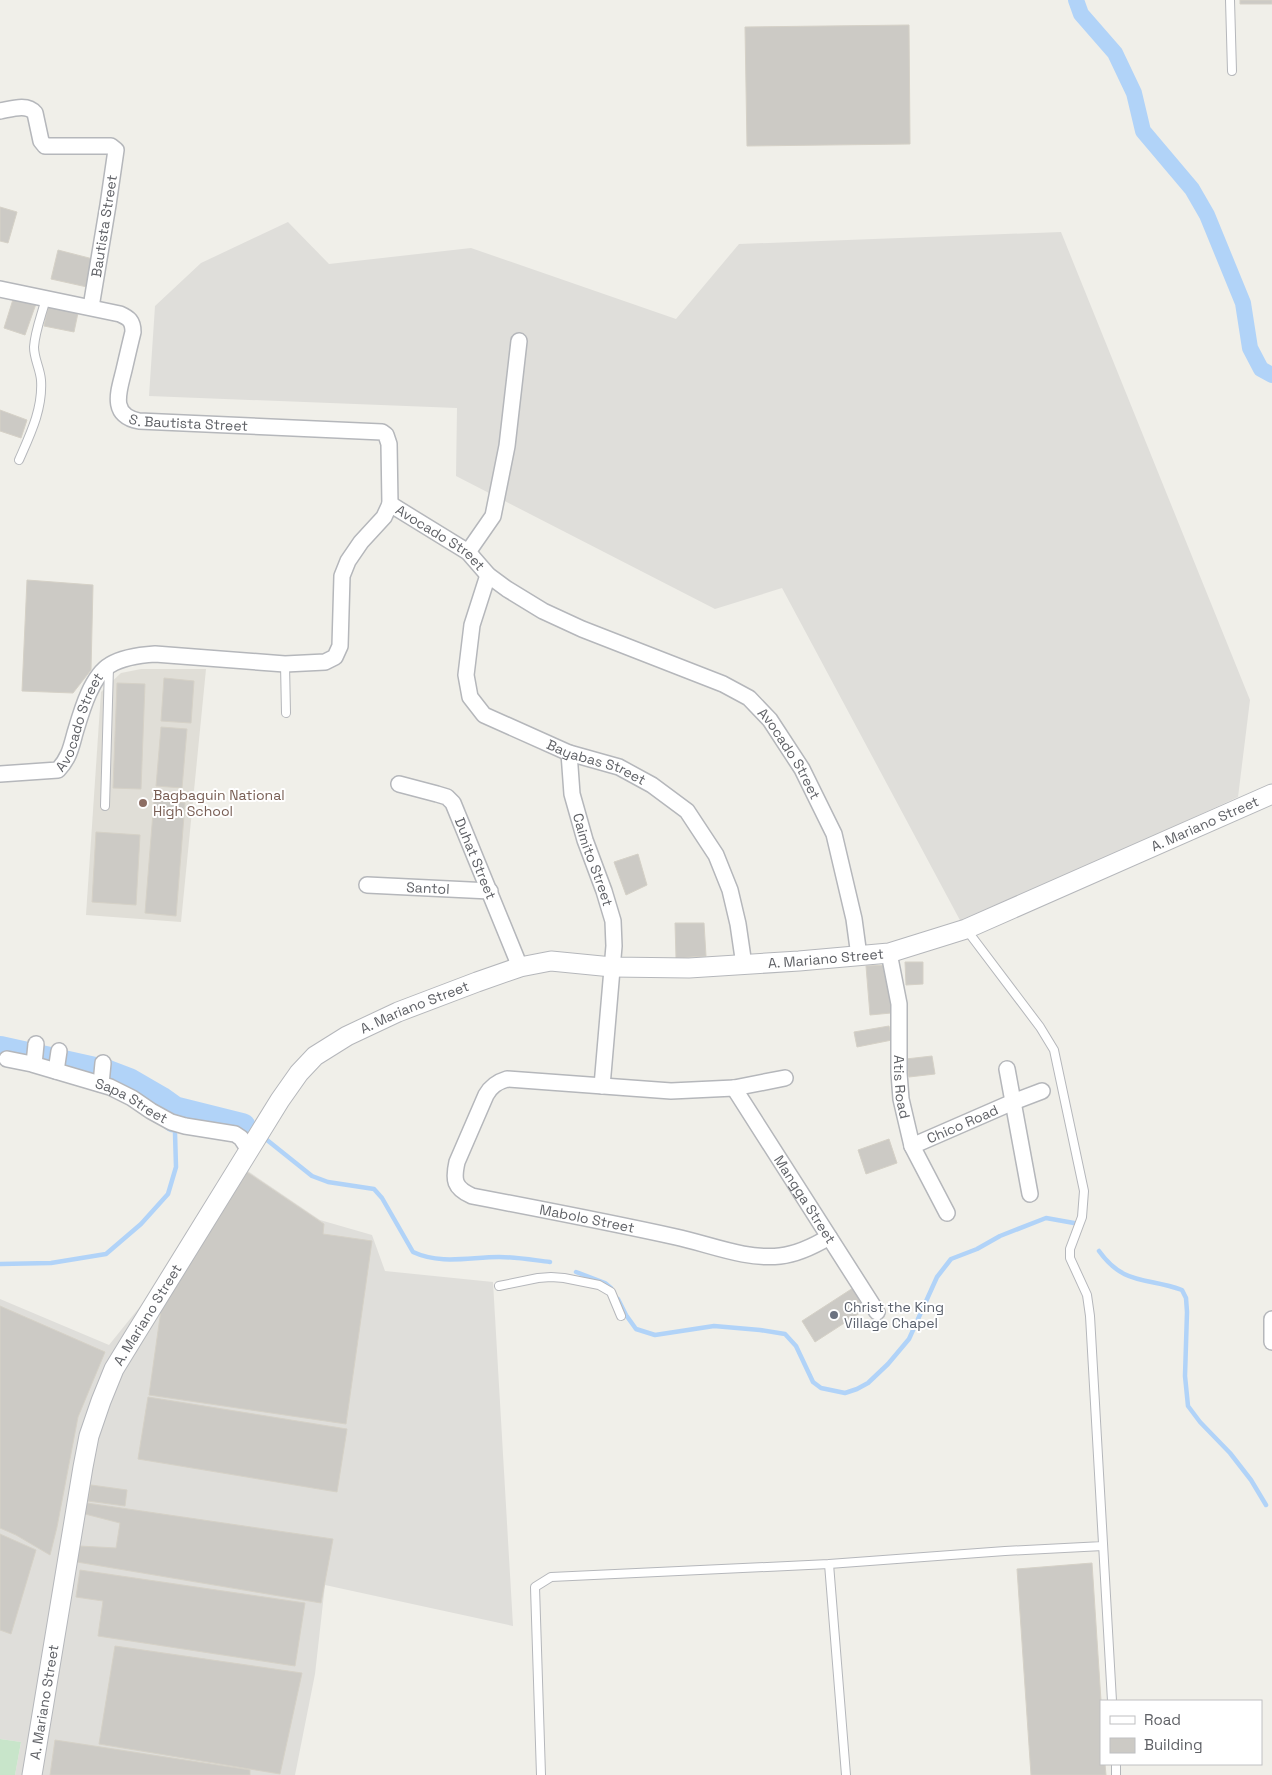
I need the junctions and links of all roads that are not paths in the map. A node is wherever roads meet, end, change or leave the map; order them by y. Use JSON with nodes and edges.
{"nodes":[{"id":1,"x":1230,"y":0,"type":"edge"},
{"id":2,"x":1232,"y":71,"type":"dead end"},
{"id":3,"x":0,"y":111,"type":"edge"},
{"id":4,"x":0,"y":288,"type":"edge"},
{"id":5,"x":46,"y":298,"type":"junction"},
{"id":6,"x":90,"y":307,"type":"junction"},
{"id":7,"x":519,"y":341,"type":"dead end"},
{"id":8,"x":19,"y":460,"type":"dead end"},
{"id":9,"x":390,"y":504,"type":"junction"},
{"id":10,"x":468,"y":552,"type":"junction"},
{"id":11,"x":488,"y":575,"type":"junction"},
{"id":12,"x":285,"y":664,"type":"junction"},
{"id":13,"x":109,"y":665,"type":"junction"},
{"id":14,"x":286,"y":713,"type":"dead end"},
{"id":15,"x":569,"y":753,"type":"junction"},
{"id":16,"x":0,"y":774,"type":"edge"},
{"id":17,"x":399,"y":784,"type":"dead end"},
{"id":18,"x":1272,"y":794,"type":"edge"},
{"id":19,"x":105,"y":806,"type":"dead end"},
{"id":20,"x":367,"y":885,"type":"dead end"},
{"id":21,"x":490,"y":891,"type":"junction"},
{"id":22,"x":966,"y":929,"type":"junction"},
{"id":23,"x":889,"y":953,"type":"junction"},
{"id":24,"x":859,"y":956,"type":"junction"},
{"id":25,"x":744,"y":965,"type":"junction"},
{"id":26,"x":520,"y":967,"type":"junction"},
{"id":27,"x":612,"y":967,"type":"junction"},
{"id":28,"x":7,"y":1059,"type":"dead end"},
{"id":29,"x":1007,"y":1069,"type":"dead end"},
{"id":30,"x":785,"y":1078,"type":"dead end"},
{"id":31,"x":602,"y":1086,"type":"junction"},
{"id":32,"x":734,"y":1088,"type":"junction"},
{"id":33,"x":1042,"y":1092,"type":"dead end"},
{"id":34,"x":1013,"y":1102,"type":"junction"},
{"id":35,"x":912,"y":1146,"type":"junction"},
{"id":36,"x":250,"y":1147,"type":"junction"},
{"id":37,"x":1030,"y":1194,"type":"dead end"},
{"id":38,"x":947,"y":1213,"type":"dead end"},
{"id":39,"x":829,"y":1237,"type":"junction"},
{"id":40,"x":499,"y":1286,"type":"dead end"},
{"id":41,"x":877,"y":1312,"type":"dead end"},
{"id":42,"x":621,"y":1316,"type":"dead end"},
{"id":43,"x":1272,"y":1319,"type":"edge"},
{"id":44,"x":1272,"y":1342,"type":"edge"},
{"id":45,"x":1103,"y":1546,"type":"junction"},
{"id":46,"x":829,"y":1564,"type":"junction"},
{"id":47,"x":1112,"y":1700,"type":"edge"},
{"id":48,"x":32,"y":1775,"type":"edge"},
{"id":49,"x":541,"y":1775,"type":"edge"},
{"id":50,"x":846,"y":1775,"type":"edge"}],
"edges":[{"from":1,"to":2,"type":"lane"},
{"from":3,"to":6,"type":"street","name":"Bautista Street"},
{"from":4,"to":5,"type":"street","name":"S. Bautista Street"},
{"from":5,"to":6,"type":"street","name":"S. Bautista Street"},
{"from":5,"to":8,"type":"lane"},
{"from":6,"to":9,"type":"street","name":"S. Bautista Street"},
{"from":7,"to":10,"type":"street"},
{"from":9,"to":10,"type":"street","name":"Avocado Street"},
{"from":9,"to":12,"type":"street","name":"Avocado Street"},
{"from":10,"to":11,"type":"street","name":"Avocado Street"},
{"from":11,"to":15,"type":"street","name":"Bayabas Street"},
{"from":11,"to":24,"type":"street","name":"Avocado Street"},
{"from":12,"to":13,"type":"street","name":"Avocado Street"},
{"from":12,"to":14,"type":"lane"},
{"from":13,"to":16,"type":"street","name":"Avocado Street"},
{"from":13,"to":19,"type":"lane"},
{"from":15,"to":25,"type":"street","name":"Bayabas Street"},
{"from":15,"to":27,"type":"street","name":"Caimito Street"},
{"from":17,"to":21,"type":"street","name":"Duhat Street"},
{"from":18,"to":22,"type":"street","name":"A. Mariano Street"},
{"from":20,"to":21,"type":"street","name":"Santol"},
{"from":21,"to":26,"type":"street","name":"Duhat Street"},
{"from":22,"to":23,"type":"street","name":"A. Mariano Street"},
{"from":22,"to":45,"type":"lane"},
{"from":23,"to":24,"type":"street","name":"A. Mariano Street"},
{"from":23,"to":35,"type":"street","name":"Atis Road"},
{"from":24,"to":25,"type":"street","name":"A. Mariano Street"},
{"from":25,"to":27,"type":"street","name":"A. Mariano Street"},
{"from":26,"to":27,"type":"street","name":"A. Mariano Street"},
{"from":26,"to":36,"type":"street","name":"A. Mariano Street"},
{"from":27,"to":31,"type":"street"},
{"from":28,"to":36,"type":"street","name":"Sapa Street"},
{"from":29,"to":34,"type":"street","name":"Chico Road"},
{"from":30,"to":32,"type":"street"},
{"from":31,"to":32,"type":"street"},
{"from":31,"to":39,"type":"street","name":"Mabolo Street"},
{"from":32,"to":39,"type":"street","name":"Mangga Street"},
{"from":33,"to":34,"type":"street"},
{"from":34,"to":35,"type":"street","name":"Chico Road"},
{"from":34,"to":37,"type":"street","name":"Chico Road"},
{"from":35,"to":38,"type":"street","name":"Atis Road"},
{"from":36,"to":48,"type":"street","name":"A. Mariano Street"},
{"from":39,"to":41,"type":"street","name":"Mangga Street"},
{"from":40,"to":42,"type":"lane"},
{"from":43,"to":44,"type":"street"},
{"from":45,"to":46,"type":"lane"},
{"from":45,"to":47,"type":"lane"},
{"from":46,"to":49,"type":"lane"},
{"from":46,"to":50,"type":"lane"}]}
